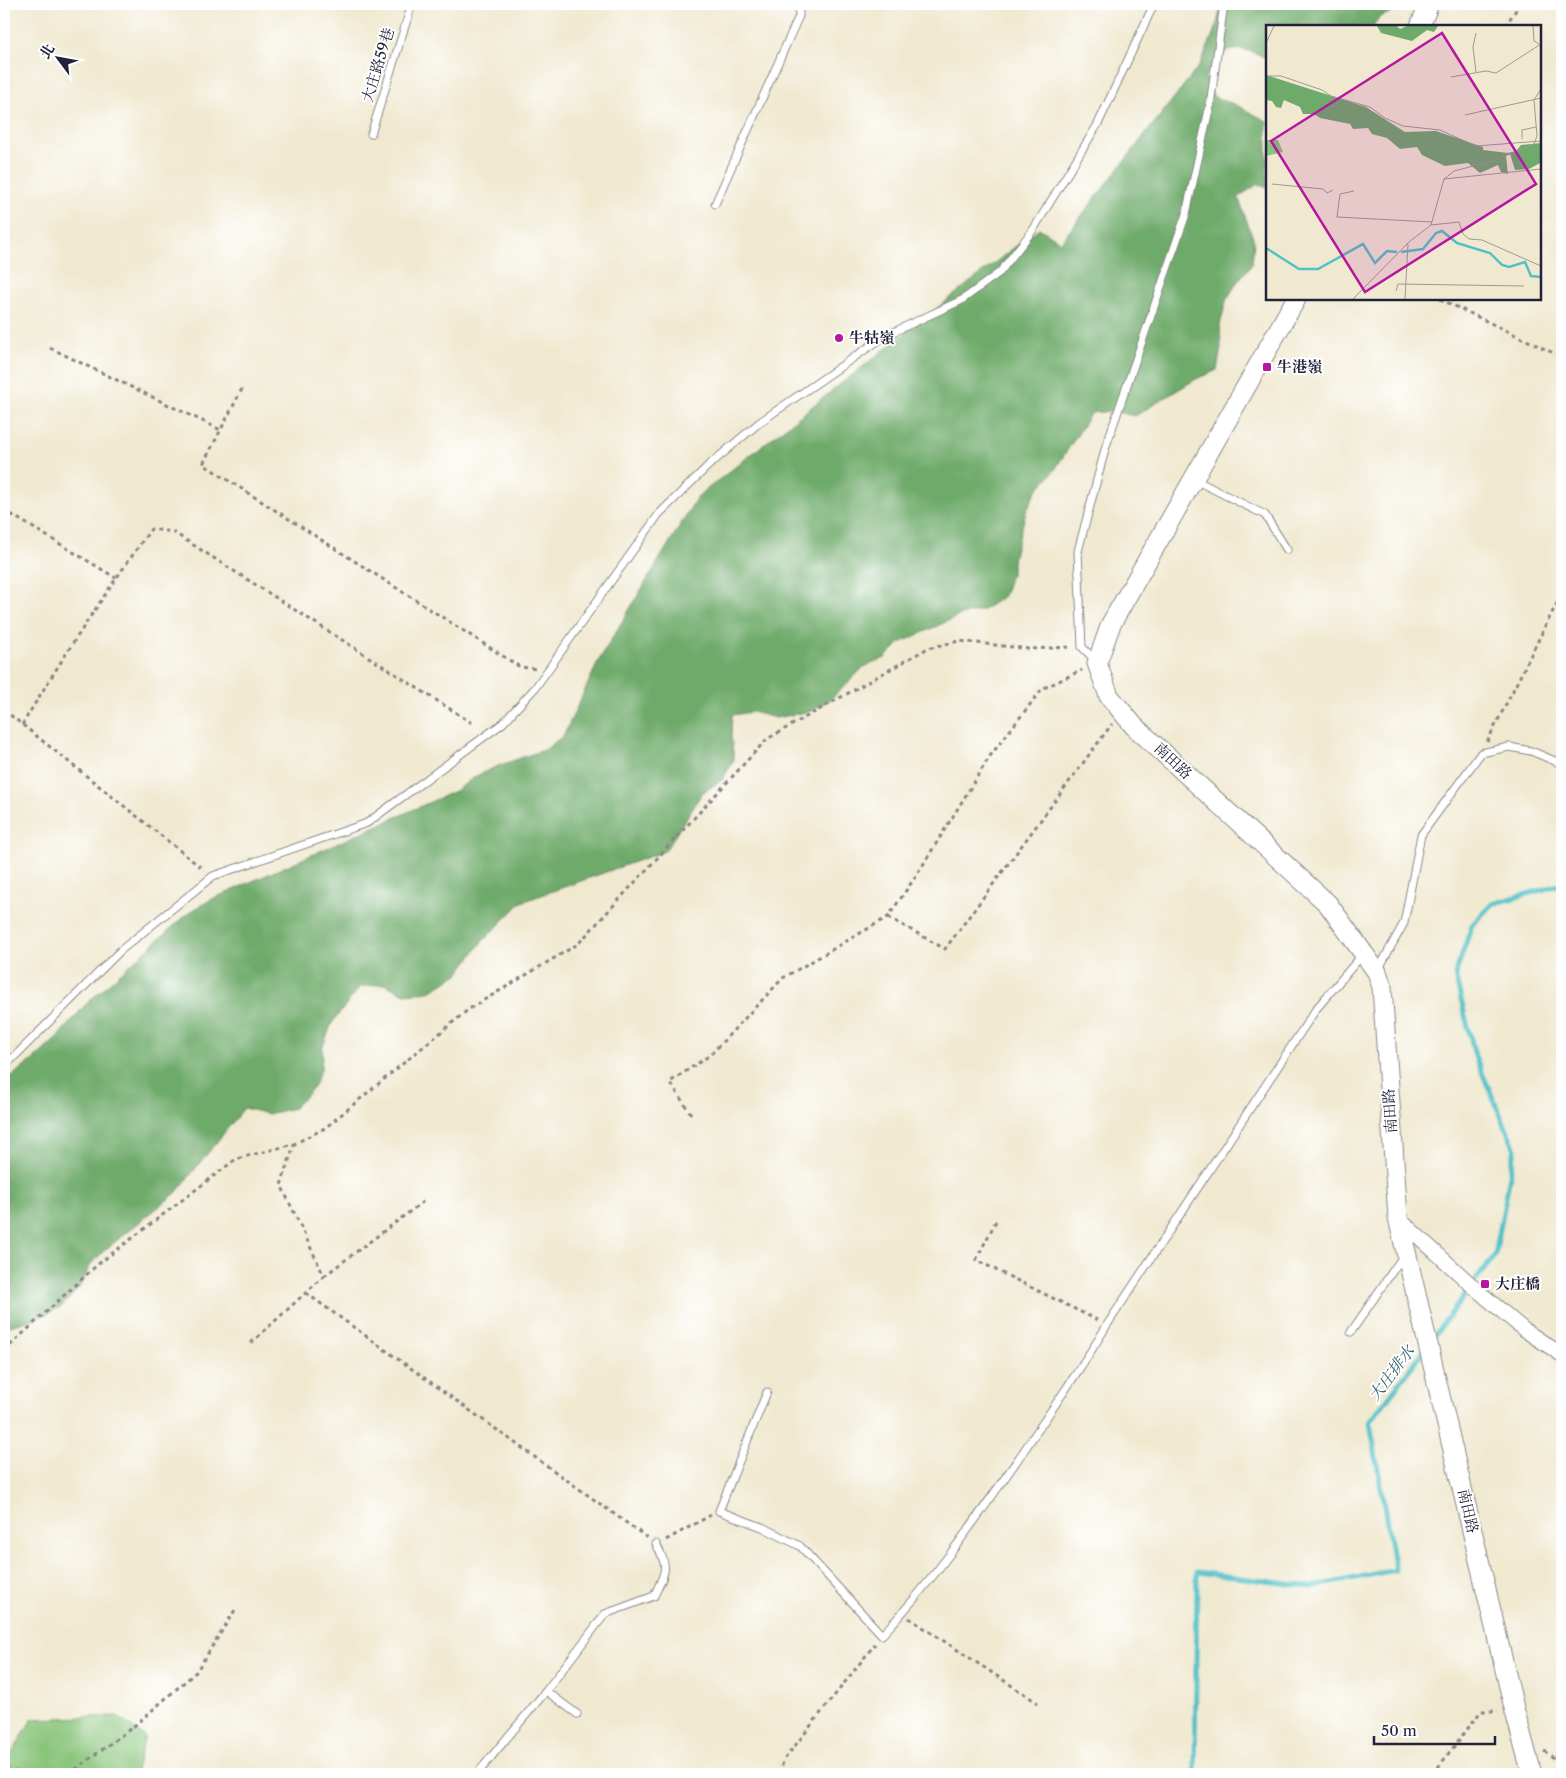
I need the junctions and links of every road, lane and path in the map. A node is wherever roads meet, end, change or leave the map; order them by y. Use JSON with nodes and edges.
{"nodes":[{"id":1,"x":412,"y":4,"type":"edge"},
{"id":2,"x":799,"y":4,"type":"edge"},
{"id":3,"x":1154,"y":4,"type":"edge"},
{"id":4,"x":1224,"y":4,"type":"edge"},
{"id":5,"x":1429,"y":4,"type":"edge"},
{"id":6,"x":1520,"y":4,"type":"edge"},
{"id":7,"x":1420,"y":25,"type":"edge"},
{"id":8,"x":1506,"y":25,"type":"edge"},
{"id":9,"x":371,"y":134,"type":"dead end"},
{"id":10,"x":715,"y":204,"type":"dead end"},
{"id":11,"x":1295,"y":300,"type":"edge"},
{"id":12,"x":1442,"y":300,"type":"edge"},
{"id":13,"x":50,"y":348,"type":"dead end"},
{"id":14,"x":1562,"y":357,"type":"edge"},
{"id":15,"x":242,"y":389,"type":"dead end"},
{"id":16,"x":221,"y":430,"type":"junction"},
{"id":17,"x":1194,"y":479,"type":"junction"},
{"id":18,"x":4,"y":510,"type":"edge"},
{"id":19,"x":1287,"y":550,"type":"dead end"},
{"id":20,"x":116,"y":578,"type":"junction"},
{"id":21,"x":1562,"y":593,"type":"edge"},
{"id":22,"x":1082,"y":646,"type":"junction"},
{"id":23,"x":1097,"y":663,"type":"junction"},
{"id":24,"x":547,"y":671,"type":"junction"},
{"id":25,"x":4,"y":710,"type":"edge"},
{"id":26,"x":1122,"y":711,"type":"junction"},
{"id":27,"x":472,"y":722,"type":"dead end"},
{"id":28,"x":22,"y":725,"type":"junction"},
{"id":29,"x":1480,"y":753,"type":"junction"},
{"id":30,"x":1562,"y":764,"type":"edge"},
{"id":31,"x":213,"y":876,"type":"junction"},
{"id":32,"x":888,"y":917,"type":"junction"},
{"id":33,"x":1364,"y":954,"type":"junction"},
{"id":34,"x":1377,"y":972,"type":"junction"},
{"id":35,"x":4,"y":1067,"type":"edge"},
{"id":36,"x":691,"y":1114,"type":"dead end"},
{"id":37,"x":294,"y":1144,"type":"junction"},
{"id":38,"x":424,"y":1201,"type":"dead end"},
{"id":39,"x":1398,"y":1218,"type":"junction"},
{"id":40,"x":996,"y":1221,"type":"dead end"},
{"id":41,"x":1406,"y":1252,"type":"junction"},
{"id":42,"x":324,"y":1276,"type":"junction"},
{"id":43,"x":306,"y":1293,"type":"junction"},
{"id":44,"x":1107,"y":1325,"type":"junction"},
{"id":45,"x":1351,"y":1332,"type":"dead end"},
{"id":46,"x":252,"y":1343,"type":"dead end"},
{"id":47,"x":4,"y":1351,"type":"edge"},
{"id":48,"x":1562,"y":1355,"type":"edge"},
{"id":49,"x":767,"y":1392,"type":"dead end"},
{"id":50,"x":719,"y":1510,"type":"junction"},
{"id":51,"x":656,"y":1544,"type":"junction"},
{"id":52,"x":237,"y":1607,"type":"dead end"},
{"id":53,"x":902,"y":1614,"type":"junction"},
{"id":54,"x":882,"y":1635,"type":"junction"},
{"id":55,"x":546,"y":1691,"type":"junction"},
{"id":56,"x":1038,"y":1703,"type":"dead end"},
{"id":57,"x":1515,"y":1712,"type":"junction"},
{"id":58,"x":577,"y":1714,"type":"dead end"},
{"id":59,"x":70,"y":1774,"type":"edge"},
{"id":60,"x":477,"y":1774,"type":"edge"},
{"id":61,"x":780,"y":1774,"type":"edge"},
{"id":62,"x":1433,"y":1774,"type":"edge"},
{"id":63,"x":1532,"y":1774,"type":"edge"}],
"edges":[{"from":1,"to":9,"type":"lane","name":"大庄路59巷"},
{"from":2,"to":10,"type":"lane"},
{"from":3,"to":24,"type":"lane"},
{"from":4,"to":22,"type":"lane"},
{"from":5,"to":7,"type":"main road"},
{"from":6,"to":8,"type":"path"},
{"from":11,"to":17,"type":"main road"},
{"from":12,"to":14,"type":"path"},
{"from":13,"to":16,"type":"path"},
{"from":15,"to":16,"type":"path"},
{"from":16,"to":24,"type":"path"},
{"from":17,"to":19,"type":"lane"},
{"from":17,"to":23,"type":"main road"},
{"from":18,"to":20,"type":"path"},
{"from":20,"to":27,"type":"path"},
{"from":20,"to":28,"type":"path"},
{"from":21,"to":29,"type":"path"},
{"from":22,"to":23,"type":"lane"},
{"from":22,"to":37,"type":"path"},
{"from":23,"to":26,"type":"main road","name":"南田路"},
{"from":23,"to":32,"type":"path"},
{"from":24,"to":31,"type":"lane"},
{"from":25,"to":28,"type":"path"},
{"from":26,"to":32,"type":"path"},
{"from":26,"to":33,"type":"main road","name":"南田路"},
{"from":28,"to":31,"type":"path"},
{"from":29,"to":30,"type":"lane"},
{"from":29,"to":34,"type":"lane"},
{"from":31,"to":35,"type":"lane"},
{"from":32,"to":36,"type":"path"},
{"from":33,"to":34,"type":"main road","name":"南田路"},
{"from":33,"to":44,"type":"lane"},
{"from":34,"to":39,"type":"main road","name":"南田路"},
{"from":37,"to":42,"type":"path"},
{"from":37,"to":47,"type":"path"},
{"from":38,"to":42,"type":"path"},
{"from":39,"to":41,"type":"main road","name":"南田路"},
{"from":39,"to":48,"type":"street"},
{"from":40,"to":44,"type":"path"},
{"from":41,"to":45,"type":"lane"},
{"from":41,"to":57,"type":"main road","name":"南田路"},
{"from":42,"to":43,"type":"path"},
{"from":43,"to":46,"type":"path"},
{"from":43,"to":51,"type":"path"},
{"from":44,"to":53,"type":"lane"},
{"from":49,"to":50,"type":"lane"},
{"from":50,"to":51,"type":"path"},
{"from":50,"to":54,"type":"lane"},
{"from":51,"to":55,"type":"lane"},
{"from":52,"to":59,"type":"path"},
{"from":53,"to":54,"type":"lane"},
{"from":53,"to":56,"type":"path"},
{"from":54,"to":61,"type":"path"},
{"from":55,"to":58,"type":"lane"},
{"from":55,"to":60,"type":"lane"},
{"from":57,"to":62,"type":"path"},
{"from":57,"to":63,"type":"main road","name":"南田路"}]}
